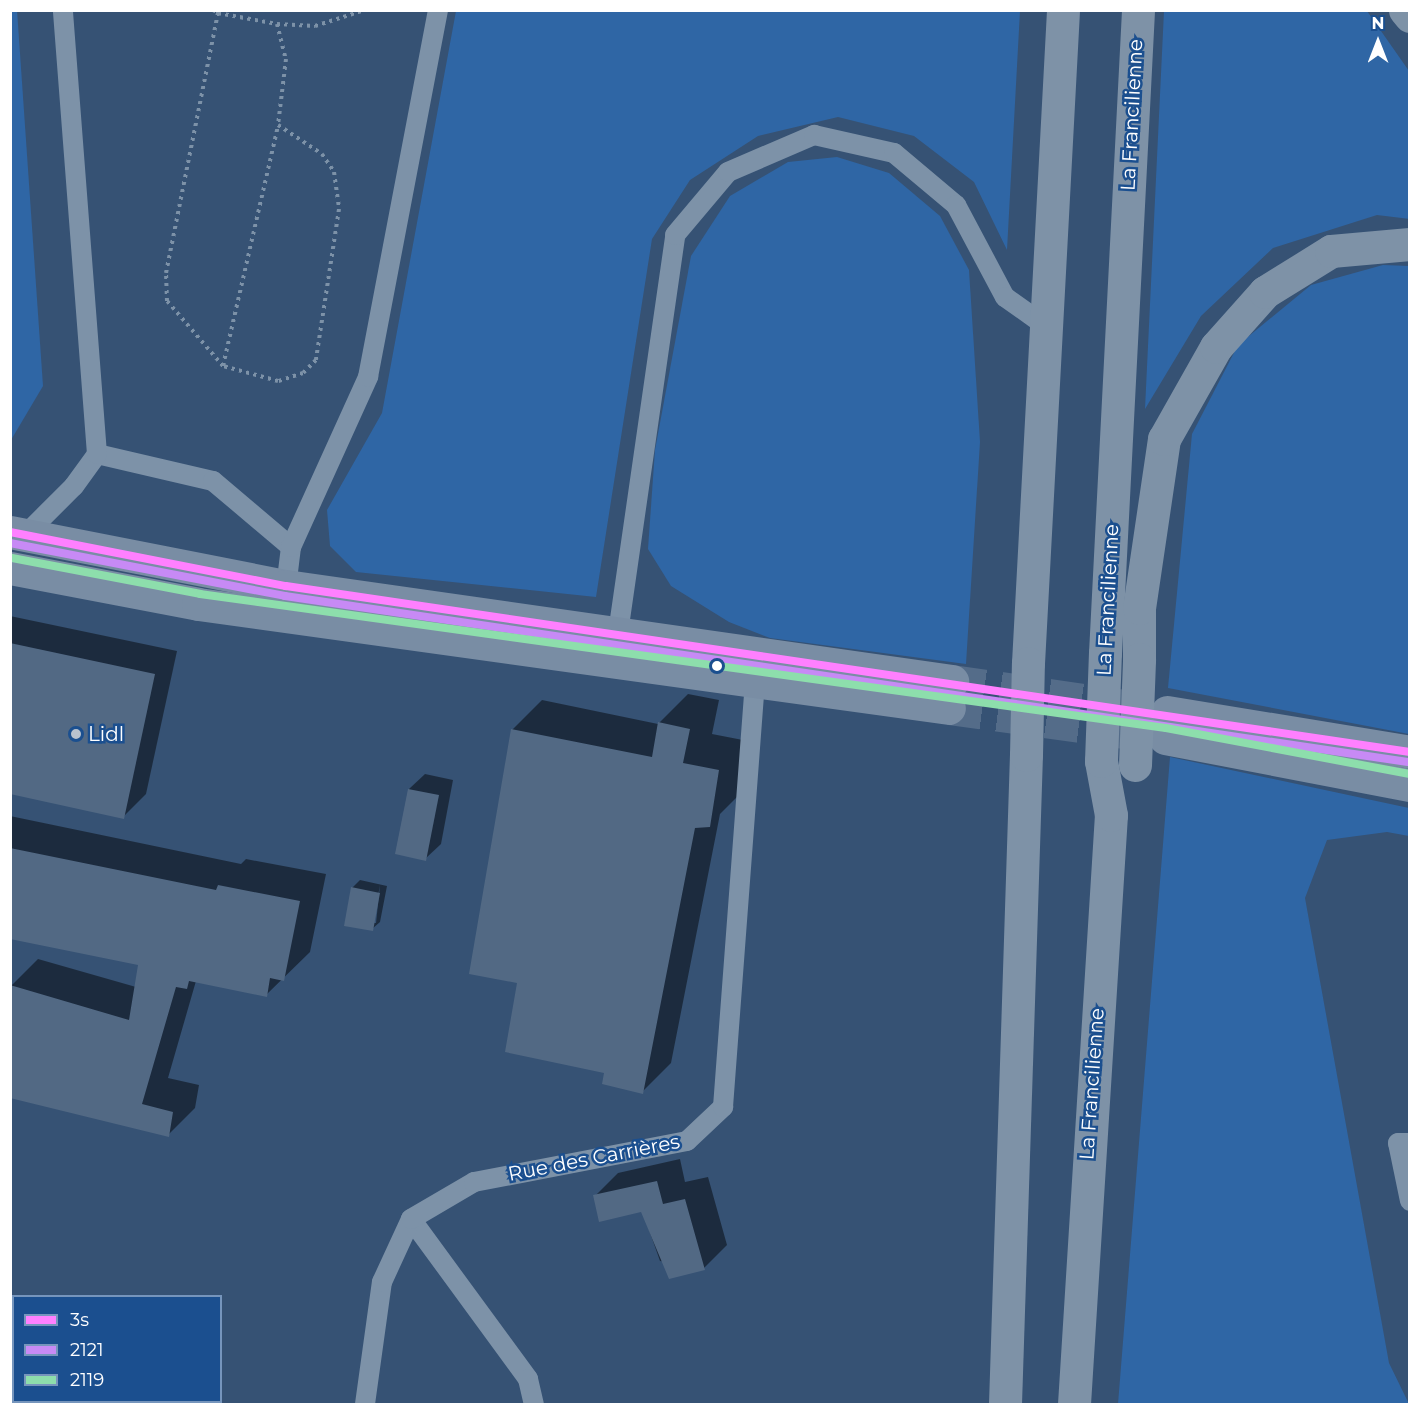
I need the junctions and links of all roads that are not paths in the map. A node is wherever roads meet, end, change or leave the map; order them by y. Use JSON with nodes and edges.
{"nodes":[{"id":1,"x":63,"y":10,"type":"edge"},
{"id":2,"x":438,"y":10,"type":"edge"},
{"id":3,"x":1062,"y":10,"type":"edge"},
{"id":4,"x":1138,"y":10,"type":"edge"},
{"id":5,"x":1405,"y":10,"type":"edge"},
{"id":6,"x":1410,"y":16,"type":"edge"},
{"id":7,"x":1410,"y":244,"type":"edge"},
{"id":8,"x":1042,"y":324,"type":"junction"},
{"id":9,"x":97,"y":454,"type":"junction"},
{"id":10,"x":18,"y":534,"type":"edge"},
{"id":11,"x":291,"y":547,"type":"junction"},
{"id":12,"x":10,"y":568,"type":"edge"},
{"id":13,"x":286,"y":586,"type":"junction"},
{"id":14,"x":618,"y":633,"type":"junction"},
{"id":15,"x":755,"y":682,"type":"junction"},
{"id":16,"x":1410,"y":752,"type":"edge"},
{"id":17,"x":1410,"y":785,"type":"edge"},
{"id":18,"x":1111,"y":815,"type":"junction"},
{"id":19,"x":1410,"y":1143,"type":"edge"},
{"id":20,"x":1410,"y":1201,"type":"edge"},
{"id":21,"x":411,"y":1219,"type":"junction"},
{"id":22,"x":365,"y":1404,"type":"edge"},
{"id":23,"x":534,"y":1404,"type":"edge"},
{"id":24,"x":1005,"y":1404,"type":"edge"},
{"id":25,"x":1074,"y":1404,"type":"edge"}],
"edges":[{"from":1,"to":9,"type":"lane"},
{"from":2,"to":11,"type":"lane"},
{"from":3,"to":8,"type":"highway"},
{"from":4,"to":18,"type":"highway","name":"La Francilienne","bridge":true},
{"from":5,"to":6,"type":"highway"},
{"from":7,"to":18,"type":"highway","bridge":true},
{"from":8,"to":14,"type":"lane"},
{"from":8,"to":24,"type":"highway","bridge":true},
{"from":9,"to":10,"type":"lane"},
{"from":9,"to":11,"type":"lane"},
{"from":10,"to":13,"type":"main road"},
{"from":11,"to":13,"type":"lane"},
{"from":12,"to":15,"type":"main road"},
{"from":13,"to":14,"type":"main road"},
{"from":14,"to":15,"type":"main road"},
{"from":15,"to":21,"type":"lane","name":"Rue des Carrières"},
{"from":16,"to":17,"type":"main road"},
{"from":18,"to":25,"type":"highway","name":"La Francilienne"},
{"from":19,"to":20,"type":"lane"},
{"from":21,"to":22,"type":"lane"},
{"from":21,"to":23,"type":"lane"}]}
